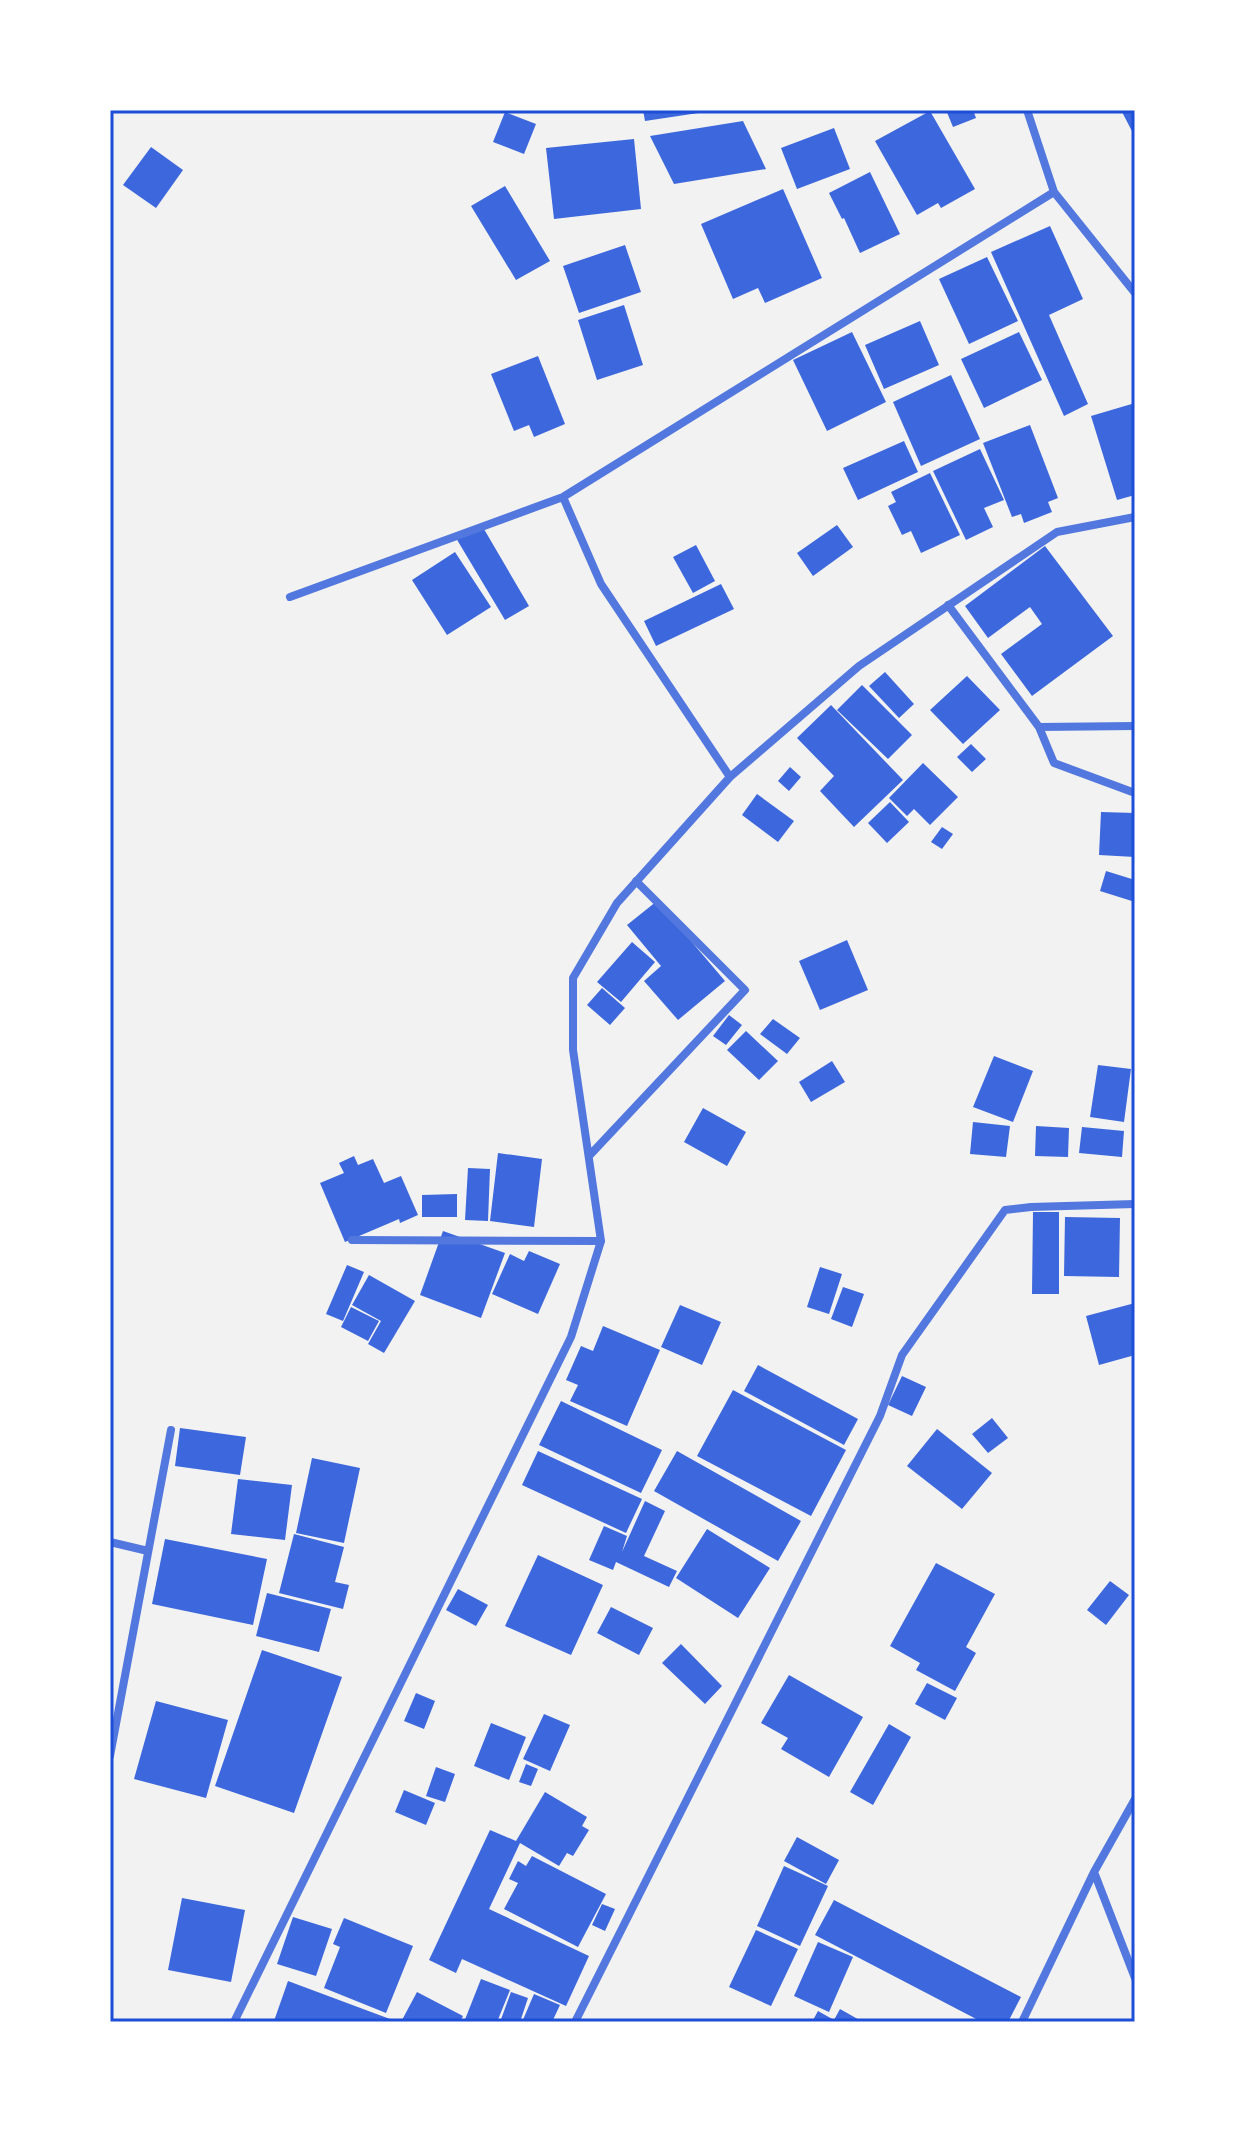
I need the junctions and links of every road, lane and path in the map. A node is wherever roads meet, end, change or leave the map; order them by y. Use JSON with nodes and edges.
{"nodes":[{"id":1,"x":1027,"y":110,"type":"edge"},
{"id":2,"x":1054,"y":192,"type":"junction"},
{"id":3,"x":1135,"y":293,"type":"edge"},
{"id":4,"x":563,"y":497,"type":"junction"},
{"id":5,"x":1135,"y":517,"type":"edge"},
{"id":6,"x":290,"y":597,"type":"dead end"},
{"id":7,"x":948,"y":605,"type":"junction"},
{"id":8,"x":1135,"y":726,"type":"edge"},
{"id":9,"x":1039,"y":727,"type":"junction"},
{"id":10,"x":730,"y":777,"type":"junction"},
{"id":11,"x":1135,"y":793,"type":"edge"},
{"id":12,"x":636,"y":881,"type":"junction"},
{"id":13,"x":589,"y":1156,"type":"junction"},
{"id":14,"x":1135,"y":1204,"type":"edge"},
{"id":15,"x":352,"y":1240,"type":"dead end"},
{"id":16,"x":601,"y":1241,"type":"junction"},
{"id":17,"x":171,"y":1430,"type":"dead end"},
{"id":18,"x":110,"y":1542,"type":"edge"},
{"id":19,"x":148,"y":1551,"type":"junction"},
{"id":20,"x":110,"y":1756,"type":"edge"},
{"id":21,"x":1135,"y":1799,"type":"edge"},
{"id":22,"x":1094,"y":1872,"type":"junction"},
{"id":23,"x":1135,"y":1978,"type":"edge"},
{"id":24,"x":234,"y":2022,"type":"edge"},
{"id":25,"x":575,"y":2022,"type":"edge"},
{"id":26,"x":1022,"y":2022,"type":"edge"}],
"edges":[{"from":1,"to":2,"type":"street"},
{"from":2,"to":3,"type":"street"},
{"from":2,"to":4,"type":"street"},
{"from":4,"to":6,"type":"street"},
{"from":4,"to":10,"type":"street"},
{"from":5,"to":7,"type":"street"},
{"from":7,"to":9,"type":"street"},
{"from":7,"to":10,"type":"street"},
{"from":8,"to":9,"type":"street"},
{"from":9,"to":11,"type":"street"},
{"from":10,"to":12,"type":"street"},
{"from":12,"to":13,"type":"street"},
{"from":12,"to":13,"type":"street"},
{"from":13,"to":16,"type":"street"},
{"from":14,"to":25,"type":"street"},
{"from":15,"to":16,"type":"street"},
{"from":16,"to":24,"type":"street"},
{"from":17,"to":19,"type":"street"},
{"from":18,"to":19,"type":"street"},
{"from":19,"to":20,"type":"street"},
{"from":21,"to":22,"type":"street"},
{"from":22,"to":23,"type":"street"},
{"from":22,"to":26,"type":"street"}]}
